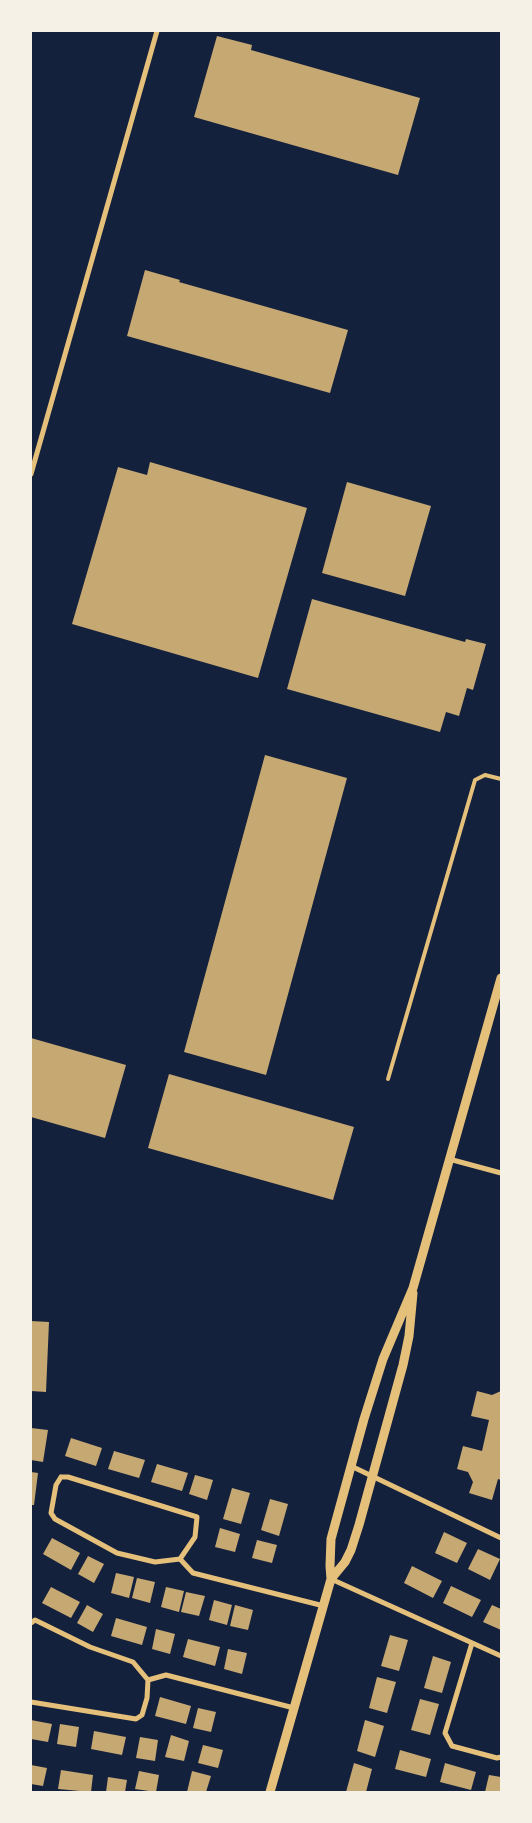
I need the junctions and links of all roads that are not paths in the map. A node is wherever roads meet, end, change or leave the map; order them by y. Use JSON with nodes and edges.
{"nodes":[{"id":1,"x":157,"y":31,"type":"edge"},
{"id":2,"x":31,"y":474,"type":"edge"},
{"id":3,"x":501,"y":779,"type":"edge"},
{"id":4,"x":501,"y":978,"type":"edge"},
{"id":5,"x":499,"y":989,"type":"edge"},
{"id":6,"x":388,"y":1079,"type":"dead end"},
{"id":7,"x":449,"y":1159,"type":"junction"},
{"id":8,"x":501,"y":1173,"type":"edge"},
{"id":9,"x":413,"y":1288,"type":"junction"},
{"id":10,"x":351,"y":1466,"type":"junction"},
{"id":11,"x":373,"y":1476,"type":"junction"},
{"id":12,"x":501,"y":1538,"type":"edge"},
{"id":13,"x":180,"y":1559,"type":"junction"},
{"id":14,"x":332,"y":1579,"type":"junction"},
{"id":15,"x":324,"y":1606,"type":"junction"},
{"id":16,"x":31,"y":1623,"type":"edge"},
{"id":17,"x":472,"y":1643,"type":"junction"},
{"id":18,"x":501,"y":1656,"type":"edge"},
{"id":19,"x":148,"y":1680,"type":"junction"},
{"id":20,"x":31,"y":1702,"type":"edge"},
{"id":21,"x":294,"y":1708,"type":"junction"},
{"id":22,"x":501,"y":1757,"type":"edge"},
{"id":23,"x":270,"y":1792,"type":"edge"}],
"edges":[{"from":1,"to":2,"type":"street"},
{"from":3,"to":6,"type":"lane"},
{"from":4,"to":5,"type":"street"},
{"from":5,"to":7,"type":"street"},
{"from":7,"to":8,"type":"street"},
{"from":7,"to":9,"type":"street"},
{"from":9,"to":10,"type":"street"},
{"from":9,"to":11,"type":"street"},
{"from":10,"to":11,"type":"street"},
{"from":10,"to":14,"type":"street"},
{"from":11,"to":12,"type":"street"},
{"from":11,"to":14,"type":"street"},
{"from":13,"to":13,"type":"street"},
{"from":13,"to":15,"type":"street"},
{"from":14,"to":15,"type":"street"},
{"from":14,"to":17,"type":"street"},
{"from":15,"to":21,"type":"street"},
{"from":16,"to":19,"type":"street"},
{"from":17,"to":18,"type":"street"},
{"from":17,"to":22,"type":"street"},
{"from":19,"to":20,"type":"street"},
{"from":19,"to":21,"type":"street"},
{"from":21,"to":23,"type":"street"}]}
